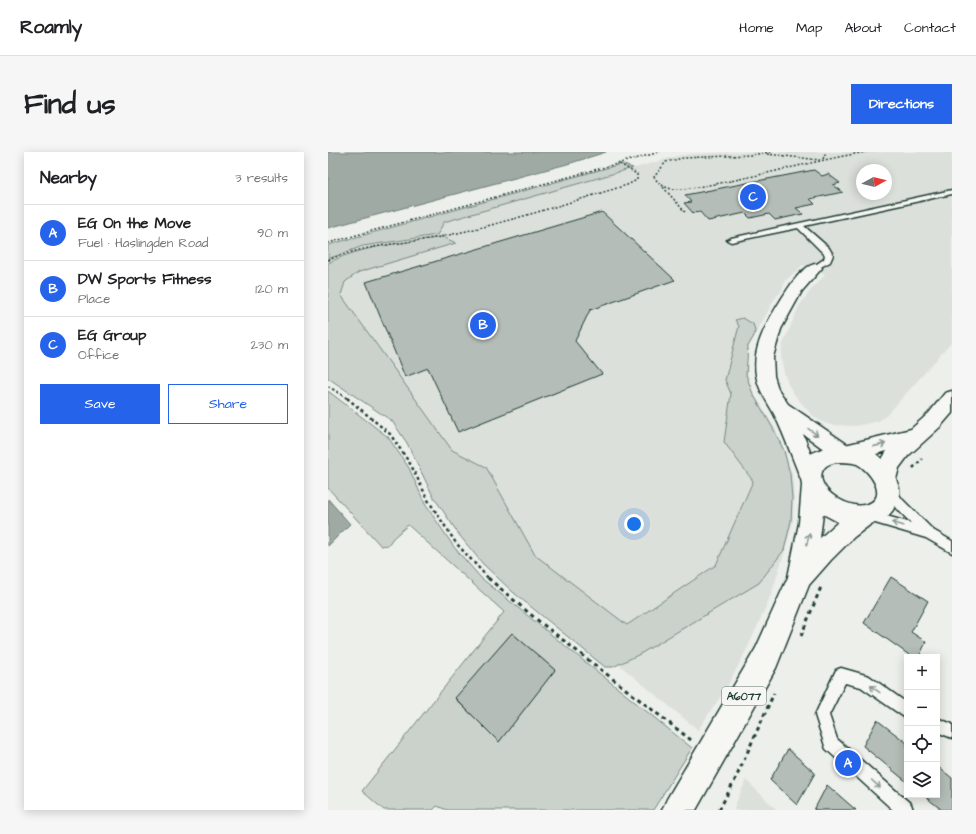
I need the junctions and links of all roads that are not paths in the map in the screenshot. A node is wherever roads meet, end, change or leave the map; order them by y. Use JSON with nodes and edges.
{"nodes":[{"id":1,"x":952,"y":192,"type":"edge"},
{"id":2,"x":799,"y":225,"type":"junction"},
{"id":3,"x":731,"y":240,"type":"dead end"},
{"id":4,"x":815,"y":268,"type":"joint"},
{"id":5,"x":952,"y":398,"type":"edge"},
{"id":6,"x":782,"y":409,"type":"junction"},
{"id":7,"x":914,"y":437,"type":"junction"},
{"id":8,"x":845,"y":453,"type":"junction"},
{"id":9,"x":811,"y":482,"type":"junction"},
{"id":10,"x":886,"y":482,"type":"junction"},
{"id":11,"x":865,"y":516,"type":"junction"},
{"id":12,"x":929,"y":534,"type":"junction"},
{"id":13,"x":952,"y":547,"type":"edge"},
{"id":14,"x":812,"y":579,"type":"junction"},
{"id":15,"x":904,"y":710,"type":"edge"},
{"id":16,"x":940,"y":727,"type":"edge"},
{"id":17,"x":952,"y":731,"type":"edge"},
{"id":18,"x":678,"y":810,"type":"edge"},
{"id":19,"x":905,"y":810,"type":"edge"}],
"edges":[{"from":1,"to":2,"type":"lane"},
{"from":2,"to":3,"type":"lane"},
{"from":2,"to":4,"type":"lane"},
{"from":4,"to":6,"type":"street"},
{"from":5,"to":7,"type":"highway","number":"A6077"},
{"from":6,"to":8,"type":"street","one_way":true},
{"from":6,"to":9,"type":"street"},
{"from":8,"to":7,"type":"highway","number":"A6077","one_way":true},
{"from":7,"to":10,"type":"highway","number":"A6077"},
{"from":8,"to":9,"type":"highway","number":"A6077"},
{"from":8,"to":10,"type":"highway","number":"A6077"},
{"from":9,"to":11,"type":"highway"},
{"from":14,"to":9,"type":"highway","number":"A6077","one_way":true},
{"from":10,"to":11,"type":"highway","number":"A6077"},
{"from":10,"to":12,"type":"lane"},
{"from":12,"to":11,"type":"lane","one_way":true},
{"from":11,"to":14,"type":"highway","number":"A6077"},
{"from":12,"to":13,"type":"lane"},
{"from":14,"to":18,"type":"highway","number":"A6077"},
{"from":15,"to":19,"type":"lane","one_way":true},
{"from":16,"to":17,"type":"lane"}]}
